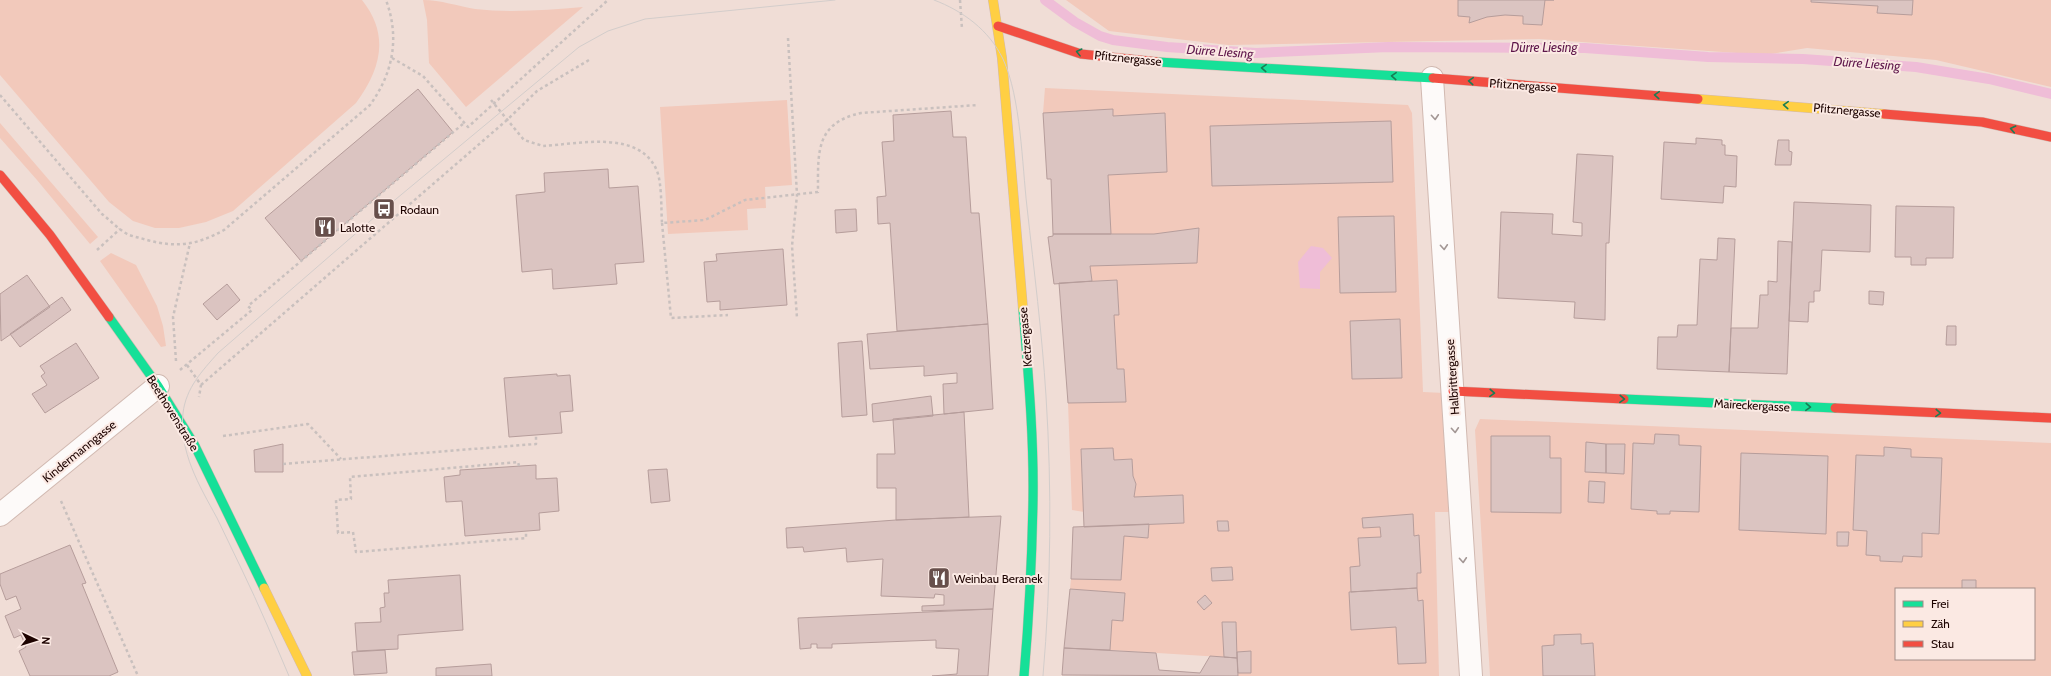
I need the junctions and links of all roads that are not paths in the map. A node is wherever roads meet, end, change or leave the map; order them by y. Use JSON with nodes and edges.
{"nodes":[{"id":1,"x":993,"y":0,"type":"edge"},
{"id":2,"x":998,"y":26,"type":"junction"},
{"id":3,"x":1432,"y":78,"type":"junction"},
{"id":4,"x":2051,"y":137,"type":"edge"},
{"id":5,"x":0,"y":175,"type":"edge"},
{"id":6,"x":158,"y":386,"type":"junction"},
{"id":7,"x":1453,"y":391,"type":"junction"},
{"id":8,"x":2051,"y":418,"type":"edge"},
{"id":9,"x":0,"y":515,"type":"edge"},
{"id":10,"x":307,"y":676,"type":"edge"},
{"id":11,"x":1024,"y":676,"type":"edge"},
{"id":12,"x":1471,"y":676,"type":"edge"}],
"edges":[{"from":1,"to":2,"type":"street","name":"Ketzergasse"},
{"from":3,"to":2,"type":"street","name":"Pfitznergasse","one_way":true},
{"from":2,"to":11,"type":"street","name":"Ketzergasse"},
{"from":4,"to":3,"type":"street","name":"Pfitznergasse","one_way":true},
{"from":3,"to":7,"type":"street","name":"Halbrittergasse","one_way":true},
{"from":5,"to":6,"type":"street","name":"Beethovenstraße"},
{"from":6,"to":9,"type":"street","name":"Kindermanngasse"},
{"from":6,"to":10,"type":"street","name":"Beethovenstraße"},
{"from":7,"to":8,"type":"street","name":"Maireckergasse","one_way":true},
{"from":7,"to":12,"type":"street","name":"Halbrittergasse","one_way":true}]}
